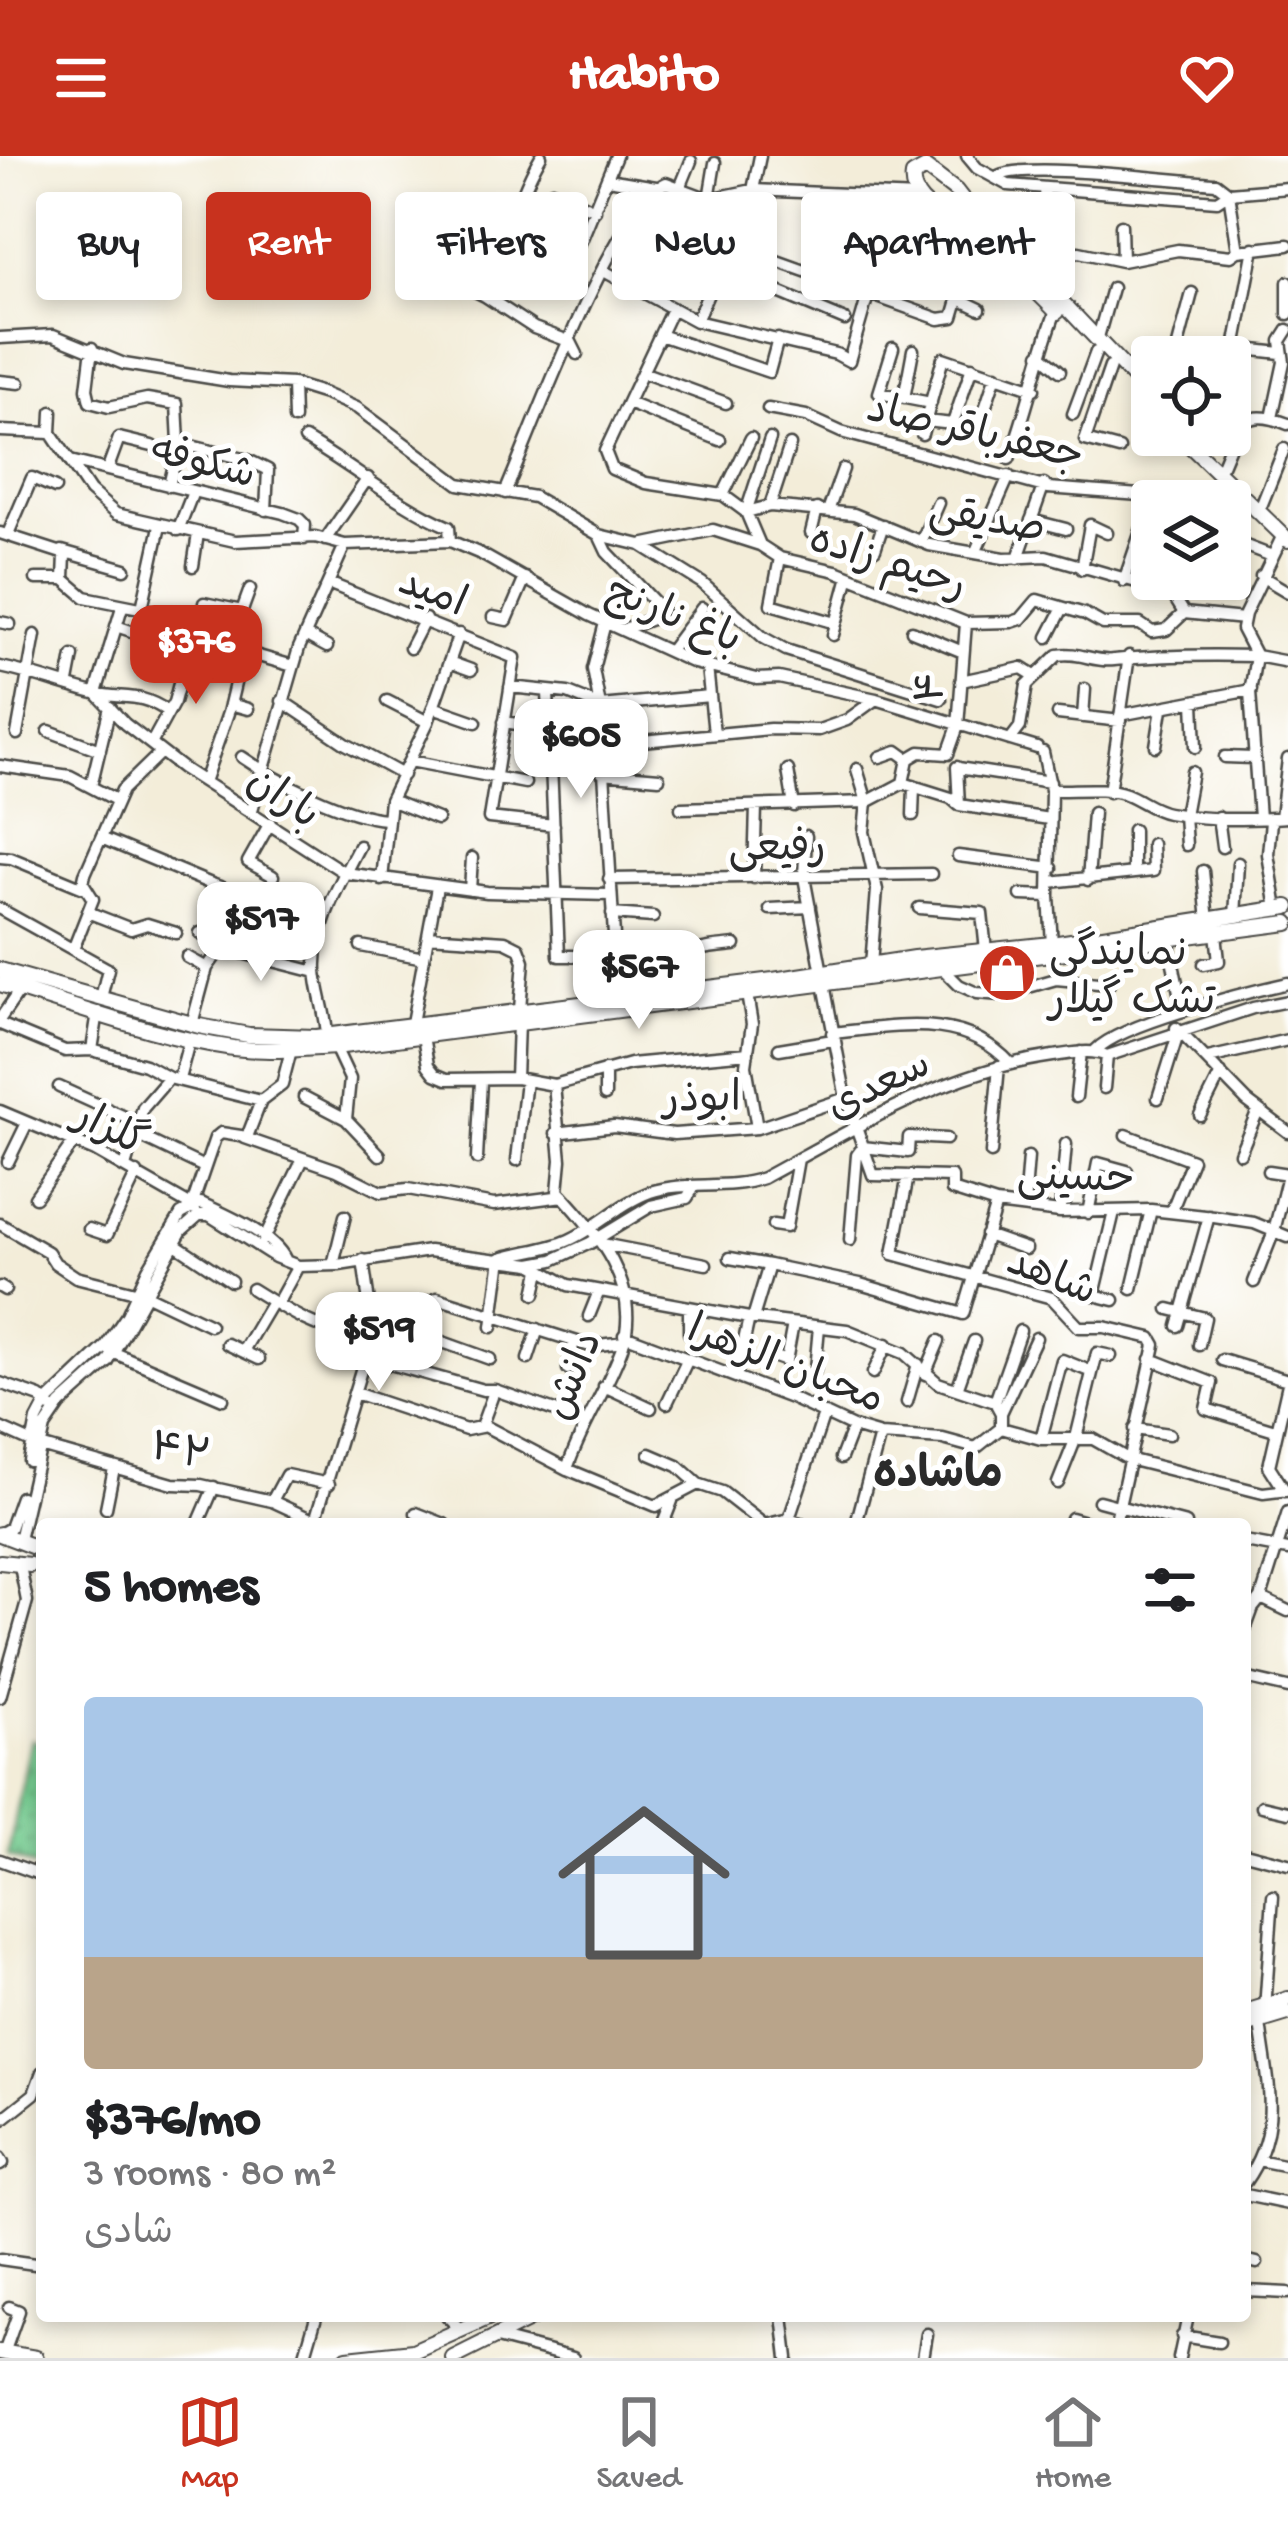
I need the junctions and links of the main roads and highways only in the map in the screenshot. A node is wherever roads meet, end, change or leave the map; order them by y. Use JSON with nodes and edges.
{"nodes":[{"id":1,"x":916,"y":165,"type":"edge"},
{"id":2,"x":953,"y":192,"type":"edge"},
{"id":3,"x":1047,"y":300,"type":"edge"},
{"id":4,"x":1052,"y":300,"type":"edge"},
{"id":5,"x":1096,"y":346,"type":"junction"},
{"id":6,"x":1131,"y":378,"type":"edge"},
{"id":7,"x":1131,"y":388,"type":"edge"},
{"id":8,"x":1202,"y":456,"type":"edge"},
{"id":9,"x":1212,"y":456,"type":"edge"},
{"id":10,"x":1286,"y":534,"type":"edge"},
{"id":11,"x":1282,"y":909,"type":"edge"},
{"id":12,"x":1288,"y":923,"type":"edge"},
{"id":13,"x":1212,"y":927,"type":"junction"},
{"id":14,"x":0,"y":970,"type":"edge"},
{"id":15,"x":823,"y":978,"type":"junction"},
{"id":16,"x":0,"y":984,"type":"edge"},
{"id":17,"x":99,"y":1005,"type":"junction"},
{"id":18,"x":554,"y":1012,"type":"junction"},
{"id":19,"x":191,"y":1031,"type":"junction"},
{"id":20,"x":331,"y":1041,"type":"junction"},
{"id":21,"x":0,"y":1534,"type":"edge"},
{"id":22,"x":32,"y":1546,"type":"edge"},
{"id":23,"x":0,"y":1562,"type":"edge"},
{"id":24,"x":31,"y":1568,"type":"edge"},
{"id":25,"x":1288,"y":1999,"type":"edge"},
{"id":26,"x":1288,"y":2013,"type":"edge"},
{"id":27,"x":1257,"y":2019,"type":"edge"},
{"id":28,"x":479,"y":2322,"type":"edge"},
{"id":29,"x":527,"y":2322,"type":"edge"},
{"id":30,"x":486,"y":2347,"type":"edge"},
{"id":31,"x":2,"y":2353,"type":"edge"},
{"id":32,"x":36,"y":2358,"type":"edge"},
{"id":33,"x":346,"y":2358,"type":"edge"},
{"id":34,"x":453,"y":2358,"type":"edge"}],
"edges":[{"from":1,"to":2,"type":"main road"},
{"from":3,"to":5,"type":"main road"},
{"from":4,"to":5,"type":"main road"},
{"from":5,"to":6,"type":"main road"},
{"from":5,"to":7,"type":"main road"},
{"from":8,"to":10,"type":"main road"},
{"from":9,"to":10,"type":"main road"},
{"from":11,"to":13,"type":"main road"},
{"from":12,"to":13,"type":"main road"},
{"from":13,"to":15,"type":"main road"},
{"from":13,"to":15,"type":"main road"},
{"from":14,"to":17,"type":"main road"},
{"from":15,"to":18,"type":"main road"},
{"from":15,"to":18,"type":"main road"},
{"from":16,"to":17,"type":"main road"},
{"from":17,"to":19,"type":"main road"},
{"from":18,"to":20,"type":"main road"},
{"from":19,"to":20,"type":"main road"},
{"from":19,"to":20,"type":"main road"},
{"from":21,"to":22,"type":"main road"},
{"from":22,"to":24,"type":"main road"},
{"from":23,"to":24,"type":"main road"},
{"from":25,"to":27,"type":"main road"},
{"from":26,"to":27,"type":"main road"},
{"from":28,"to":33,"type":"main road"},
{"from":29,"to":30,"type":"main road"},
{"from":30,"to":34,"type":"main road"},
{"from":31,"to":32,"type":"main road"}]}
